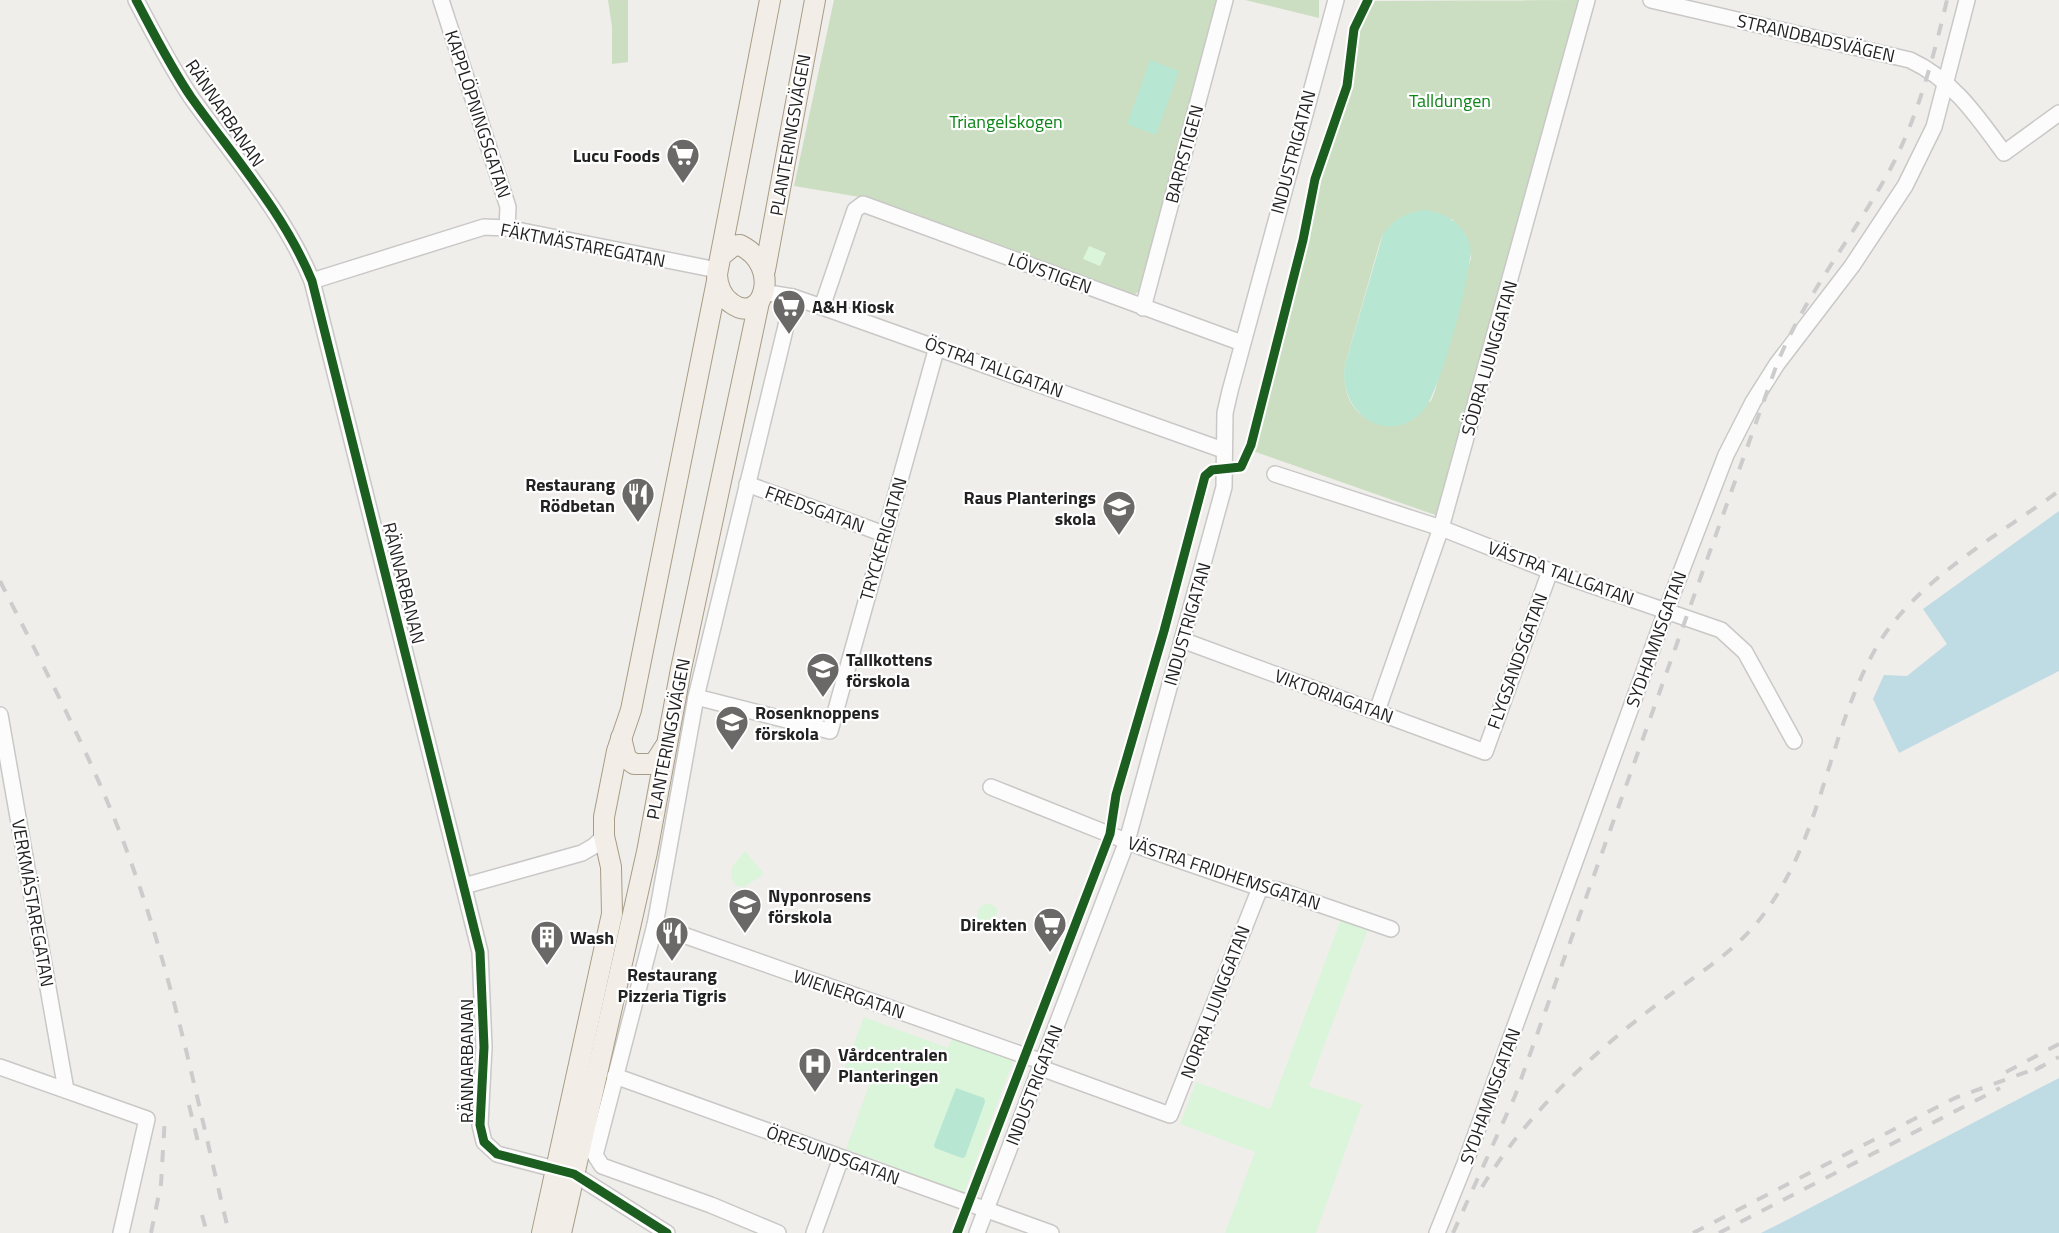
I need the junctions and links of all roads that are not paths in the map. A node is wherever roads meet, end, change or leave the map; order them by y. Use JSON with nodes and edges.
{"nodes":[{"id":1,"x":136,"y":0,"type":"edge"},
{"id":2,"x":441,"y":0,"type":"edge"},
{"id":3,"x":770,"y":0,"type":"edge"},
{"id":4,"x":815,"y":0,"type":"edge"},
{"id":5,"x":1225,"y":0,"type":"edge"},
{"id":6,"x":1336,"y":0,"type":"edge"},
{"id":7,"x":1587,"y":0,"type":"edge"},
{"id":8,"x":1651,"y":0,"type":"edge"},
{"id":9,"x":1967,"y":0,"type":"edge"},
{"id":10,"x":1680,"y":3,"type":"edge"},
{"id":11,"x":1947,"y":82,"type":"junction"},
{"id":12,"x":2059,"y":113,"type":"edge"},
{"id":13,"x":507,"y":228,"type":"junction"},
{"id":14,"x":719,"y":269,"type":"junction"},
{"id":15,"x":765,"y":270,"type":"junction"},
{"id":16,"x":312,"y":281,"type":"junction"},
{"id":17,"x":760,"y":297,"type":"junction"},
{"id":18,"x":793,"y":297,"type":"junction"},
{"id":19,"x":822,"y":307,"type":"junction"},
{"id":20,"x":1143,"y":308,"type":"junction"},
{"id":21,"x":1242,"y":343,"type":"junction"},
{"id":22,"x":937,"y":347,"type":"junction"},
{"id":23,"x":1224,"y":450,"type":"junction"},
{"id":24,"x":1275,"y":474,"type":"dead end"},
{"id":25,"x":747,"y":484,"type":"junction"},
{"id":26,"x":1441,"y":528,"type":"junction"},
{"id":27,"x":884,"y":534,"type":"junction"},
{"id":28,"x":1550,"y":571,"type":"junction"},
{"id":29,"x":1666,"y":611,"type":"junction"},
{"id":30,"x":1182,"y":640,"type":"junction"},
{"id":31,"x":696,"y":697,"type":"junction"},
{"id":32,"x":1377,"y":711,"type":"junction"},
{"id":33,"x":0,"y":716,"type":"edge"},
{"id":34,"x":621,"y":738,"type":"junction"},
{"id":35,"x":667,"y":740,"type":"junction"},
{"id":36,"x":1794,"y":741,"type":"dead end"},
{"id":37,"x":1485,"y":752,"type":"joint"},
{"id":38,"x":991,"y":787,"type":"dead end"},
{"id":39,"x":604,"y":836,"type":"junction"},
{"id":40,"x":1127,"y":841,"type":"junction"},
{"id":41,"x":464,"y":886,"type":"junction"},
{"id":42,"x":1260,"y":888,"type":"junction"},
{"id":43,"x":655,"y":925,"type":"junction"},
{"id":44,"x":1391,"y":929,"type":"dead end"},
{"id":45,"x":1042,"y":1065,"type":"junction"},
{"id":46,"x":0,"y":1067,"type":"edge"},
{"id":47,"x":615,"y":1076,"type":"junction"},
{"id":48,"x":66,"y":1090,"type":"junction"},
{"id":49,"x":1170,"y":1115,"type":"joint"},
{"id":50,"x":841,"y":1158,"type":"junction"},
{"id":51,"x":565,"y":1172,"type":"junction"},
{"id":52,"x":986,"y":1210,"type":"junction"},
{"id":53,"x":121,"y":1233,"type":"edge"},
{"id":54,"x":542,"y":1233,"type":"edge"},
{"id":55,"x":561,"y":1233,"type":"edge"},
{"id":56,"x":667,"y":1233,"type":"edge"},
{"id":57,"x":778,"y":1233,"type":"edge"},
{"id":58,"x":814,"y":1233,"type":"edge"},
{"id":59,"x":977,"y":1233,"type":"edge"},
{"id":60,"x":1051,"y":1233,"type":"edge"},
{"id":61,"x":1437,"y":1233,"type":"edge"}],
"edges":[{"from":1,"to":16,"type":"street","name":"RÄNNARBANAN"},
{"from":2,"to":13,"type":"street","name":"KAPPLÖPNINGSGATAN"},
{"from":3,"to":14,"type":"main road"},
{"from":4,"to":15,"type":"main road","name":"PLANTERINGSVÄGEN"},
{"from":5,"to":20,"type":"street","name":"BARRSTIGEN"},
{"from":6,"to":21,"type":"street","name":"INDUSTRIGATAN"},
{"from":7,"to":26,"type":"street","name":"SÖDRA LJUNGGATAN"},
{"from":8,"to":10,"type":"street","name":"STRANDBADSVÄGEN"},
{"from":9,"to":11,"type":"street","name":"SYDHAMNSGATAN"},
{"from":10,"to":11,"type":"street","name":"STRANDBADSVÄGEN"},
{"from":11,"to":12,"type":"street","name":"STRANDBADSVÄGEN"},
{"from":11,"to":29,"type":"street","name":"SYDHAMNSGATAN"},
{"from":13,"to":14,"type":"street","name":"FÄKTMÄSTAREGATAN"},
{"from":13,"to":16,"type":"street","name":"FÄKTMÄSTAREGATAN"},
{"from":14,"to":15,"type":"main road"},
{"from":14,"to":17,"type":"main road"},
{"from":14,"to":34,"type":"main road"},
{"from":15,"to":17,"type":"main road"},
{"from":16,"to":41,"type":"street","name":"RÄNNARBANAN"},
{"from":17,"to":18,"type":"street","name":"ÖSTRA TALLGATAN"},
{"from":17,"to":35,"type":"main road","name":"PLANTERINGSVÄGEN"},
{"from":18,"to":19,"type":"street","name":"ÖSTRA TALLGATAN"},
{"from":18,"to":25,"type":"street","name":"PLANTERINGSVÄGEN"},
{"from":19,"to":20,"type":"street","name":"LÖVSTIGEN"},
{"from":19,"to":22,"type":"street","name":"ÖSTRA TALLGATAN"},
{"from":20,"to":21,"type":"street","name":"LÖVSTIGEN"},
{"from":21,"to":23,"type":"street","name":"INDUSTRIGATAN"},
{"from":22,"to":23,"type":"street","name":"ÖSTRA TALLGATAN"},
{"from":22,"to":27,"type":"street","name":"TRYCKERIGATAN"},
{"from":23,"to":30,"type":"street","name":"INDUSTRIGATAN"},
{"from":24,"to":26,"type":"street","name":"VÄSTRA TALLGATAN"},
{"from":25,"to":27,"type":"street","name":"FREDSGATAN"},
{"from":25,"to":31,"type":"street","name":"PLANTERINGSVÄGEN"},
{"from":26,"to":28,"type":"street","name":"VÄSTRA TALLGATAN"},
{"from":26,"to":32,"type":"street","name":"SÖDRA LJUNGGATAN"},
{"from":27,"to":31,"type":"street","name":"TRYCKERIGATAN"},
{"from":28,"to":29,"type":"street","name":"VÄSTRA TALLGATAN"},
{"from":28,"to":37,"type":"street","name":"FLYGSANDSGATAN"},
{"from":29,"to":36,"type":"street","name":"VÄSTRA TALLGATAN"},
{"from":29,"to":61,"type":"street","name":"SYDHAMNSGATAN"},
{"from":30,"to":32,"type":"street","name":"VIKTORIAGATAN"},
{"from":30,"to":40,"type":"street","name":"INDUSTRIGATAN"},
{"from":31,"to":43,"type":"street","name":"PLANTERINGSVÄGEN"},
{"from":32,"to":37,"type":"street","name":"VIKTORIAGATAN"},
{"from":33,"to":48,"type":"street","name":"VERKMÄSTAREGATAN"},
{"from":34,"to":35,"type":"main road"},
{"from":34,"to":39,"type":"main road"},
{"from":35,"to":51,"type":"main road","name":"PLANTERINGSVÄGEN"},
{"from":38,"to":40,"type":"street","name":"VÄSTRA FRIDHEMSGATAN"},
{"from":39,"to":41,"type":"street"},
{"from":39,"to":51,"type":"main road"},
{"from":40,"to":42,"type":"street","name":"VÄSTRA FRIDHEMSGATAN"},
{"from":40,"to":45,"type":"street","name":"INDUSTRIGATAN"},
{"from":41,"to":51,"type":"street","name":"RÄNNARBANAN"},
{"from":42,"to":44,"type":"street","name":"VÄSTRA FRIDHEMSGATAN"},
{"from":42,"to":49,"type":"street","name":"NORRA LJUNGGATAN"},
{"from":43,"to":45,"type":"street","name":"WIENERGATAN"},
{"from":43,"to":47,"type":"street","name":"PLANTERINGSVÄGEN"},
{"from":45,"to":49,"type":"street","name":"WIENERGATAN"},
{"from":45,"to":52,"type":"street","name":"INDUSTRIGATAN"},
{"from":46,"to":48,"type":"street"},
{"from":47,"to":50,"type":"street","name":"ÖRESUNDSGATAN"},
{"from":47,"to":57,"type":"street","name":"PLANTERINGSVÄGEN"},
{"from":48,"to":53,"type":"street"},
{"from":50,"to":52,"type":"street","name":"ÖRESUNDSGATAN"},
{"from":50,"to":58,"type":"street"},
{"from":51,"to":54,"type":"main road"},
{"from":51,"to":55,"type":"main road"},
{"from":51,"to":56,"type":"street"},
{"from":52,"to":59,"type":"street","name":"INDUSTRIGATAN"},
{"from":52,"to":60,"type":"street","name":"ÖRESUNDSGATAN"}]}
